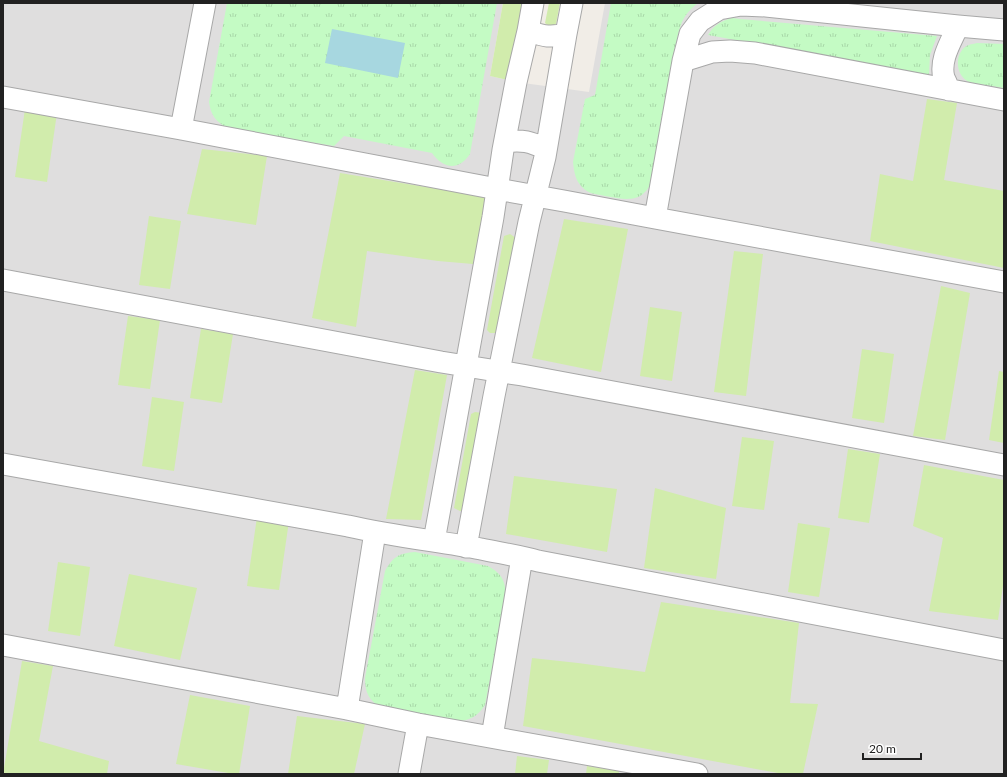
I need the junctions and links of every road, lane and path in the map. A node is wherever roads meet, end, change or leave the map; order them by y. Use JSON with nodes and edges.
{"nodes":[{"id":1,"x":205,"y":3,"type":"edge"},
{"id":2,"x":533,"y":3,"type":"edge"},
{"id":3,"x":572,"y":3,"type":"edge"},
{"id":4,"x":958,"y":26,"type":"junction"},
{"id":5,"x":1004,"y":30,"type":"edge"},
{"id":6,"x":528,"y":31,"type":"junction"},
{"id":7,"x":566,"y":34,"type":"junction"},
{"id":8,"x":682,"y":61,"type":"junction"},
{"id":9,"x":949,"y":90,"type":"junction"},
{"id":10,"x":3,"y":97,"type":"edge"},
{"id":11,"x":1004,"y":100,"type":"edge"},
{"id":12,"x":181,"y":129,"type":"junction"},
{"id":13,"x":505,"y":142,"type":"junction"},
{"id":14,"x":546,"y":149,"type":"junction"},
{"id":15,"x":497,"y":189,"type":"junction"},
{"id":16,"x":536,"y":195,"type":"junction"},
{"id":17,"x":655,"y":218,"type":"junction"},
{"id":18,"x":3,"y":280,"type":"edge"},
{"id":19,"x":1004,"y":282,"type":"edge"},
{"id":20,"x":466,"y":366,"type":"junction"},
{"id":21,"x":499,"y":371,"type":"junction"},
{"id":22,"x":3,"y":464,"type":"edge"},
{"id":23,"x":1004,"y":465,"type":"edge"},
{"id":24,"x":375,"y":532,"type":"junction"},
{"id":25,"x":434,"y":541,"type":"junction"},
{"id":26,"x":466,"y":547,"type":"junction"},
{"id":27,"x":522,"y":557,"type":"junction"},
{"id":28,"x":3,"y":645,"type":"edge"},
{"id":29,"x":1004,"y":650,"type":"edge"},
{"id":30,"x":347,"y":709,"type":"junction"},
{"id":31,"x":418,"y":724,"type":"junction"},
{"id":32,"x":492,"y":737,"type":"junction"},
{"id":33,"x":409,"y":774,"type":"edge"},
{"id":34,"x":697,"y":774,"type":"edge"}],
"edges":[{"from":1,"to":12,"type":"street"},
{"from":2,"to":6,"type":"street"},
{"from":3,"to":7,"type":"street"},
{"from":4,"to":5,"type":"street"},
{"from":4,"to":8,"type":"street"},
{"from":4,"to":9,"type":"street"},
{"from":6,"to":7,"type":"street"},
{"from":6,"to":13,"type":"street"},
{"from":7,"to":14,"type":"street"},
{"from":8,"to":9,"type":"street"},
{"from":8,"to":17,"type":"street"},
{"from":9,"to":11,"type":"street"},
{"from":10,"to":12,"type":"street"},
{"from":12,"to":15,"type":"street"},
{"from":13,"to":14,"type":"street"},
{"from":13,"to":15,"type":"street"},
{"from":14,"to":16,"type":"street"},
{"from":15,"to":16,"type":"street"},
{"from":15,"to":20,"type":"street"},
{"from":16,"to":17,"type":"street"},
{"from":16,"to":21,"type":"street"},
{"from":17,"to":19,"type":"street"},
{"from":18,"to":20,"type":"street"},
{"from":20,"to":21,"type":"street"},
{"from":20,"to":25,"type":"street"},
{"from":21,"to":23,"type":"street"},
{"from":21,"to":26,"type":"street"},
{"from":22,"to":24,"type":"street"},
{"from":24,"to":25,"type":"street"},
{"from":24,"to":30,"type":"street"},
{"from":25,"to":26,"type":"street"},
{"from":26,"to":27,"type":"street"},
{"from":27,"to":29,"type":"street"},
{"from":27,"to":32,"type":"street"},
{"from":28,"to":30,"type":"street"},
{"from":30,"to":31,"type":"street"},
{"from":31,"to":32,"type":"street"},
{"from":31,"to":33,"type":"street"},
{"from":32,"to":34,"type":"street"}]}
